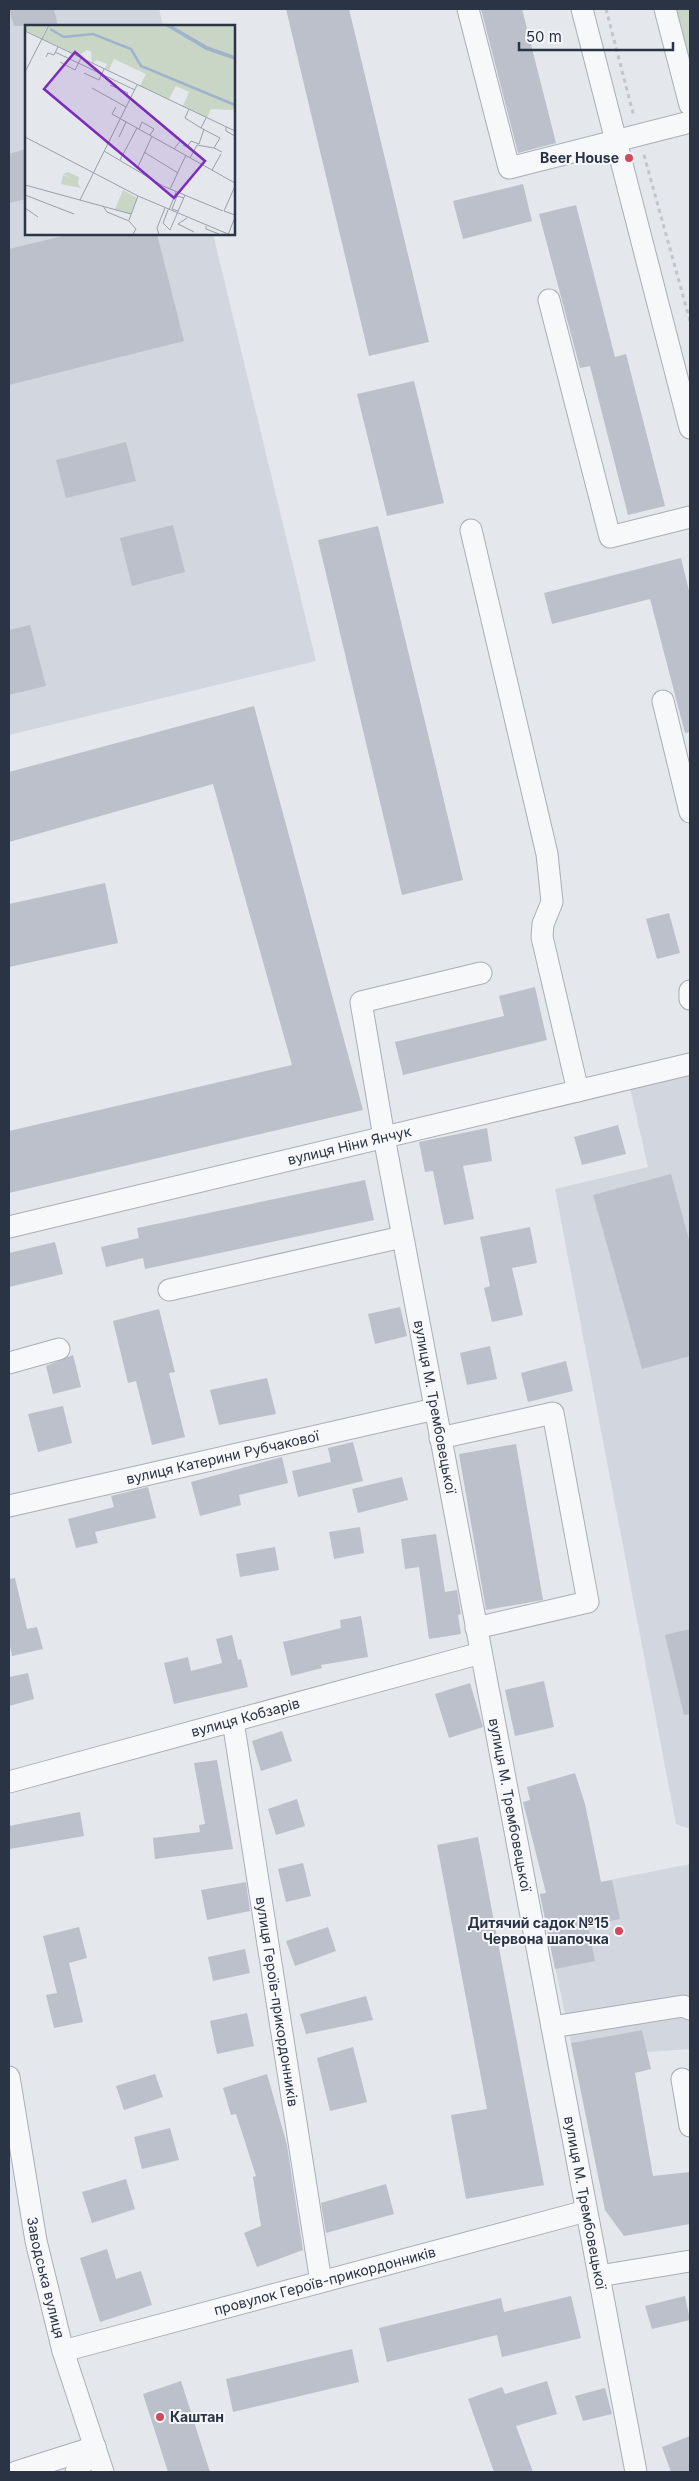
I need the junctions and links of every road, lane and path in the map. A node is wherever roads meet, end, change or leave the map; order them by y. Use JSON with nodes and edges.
{"nodes":[{"id":1,"x":468,"y":9,"type":"edge"},
{"id":2,"x":582,"y":9,"type":"edge"},
{"id":3,"x":606,"y":9,"type":"edge"},
{"id":4,"x":665,"y":9,"type":"edge"},
{"id":5,"x":689,"y":94,"type":"edge"},
{"id":6,"x":690,"y":122,"type":"edge"},
{"id":7,"x":638,"y":135,"type":"junction"},
{"id":8,"x":616,"y":141,"type":"junction"},
{"id":9,"x":549,"y":300,"type":"dead end"},
{"id":10,"x":690,"y":321,"type":"edge"},
{"id":11,"x":690,"y":428,"type":"edge"},
{"id":12,"x":690,"y":517,"type":"edge"},
{"id":13,"x":471,"y":530,"type":"dead end"},
{"id":14,"x":663,"y":701,"type":"dead end"},
{"id":15,"x":690,"y":812,"type":"edge"},
{"id":16,"x":481,"y":974,"type":"dead end"},
{"id":17,"x":690,"y":992,"type":"edge"},
{"id":18,"x":690,"y":999,"type":"edge"},
{"id":19,"x":690,"y":1064,"type":"edge"},
{"id":20,"x":578,"y":1091,"type":"junction"},
{"id":21,"x":384,"y":1137,"type":"junction"},
{"id":22,"x":9,"y":1227,"type":"edge"},
{"id":23,"x":402,"y":1237,"type":"junction"},
{"id":24,"x":169,"y":1290,"type":"dead end"},
{"id":25,"x":59,"y":1350,"type":"dead end"},
{"id":26,"x":9,"y":1363,"type":"edge"},
{"id":27,"x":435,"y":1409,"type":"junction"},
{"id":28,"x":440,"y":1438,"type":"junction"},
{"id":29,"x":9,"y":1506,"type":"edge"},
{"id":30,"x":476,"y":1628,"type":"junction"},
{"id":31,"x":481,"y":1653,"type":"junction"},
{"id":32,"x":233,"y":1721,"type":"junction"},
{"id":33,"x":9,"y":1782,"type":"edge"},
{"id":34,"x":690,"y":2009,"type":"edge"},
{"id":35,"x":552,"y":2027,"type":"junction"},
{"id":36,"x":9,"y":2077,"type":"edge"},
{"id":37,"x":682,"y":2079,"type":"dead end"},
{"id":38,"x":690,"y":2126,"type":"edge"},
{"id":39,"x":586,"y":2211,"type":"junction"},
{"id":40,"x":690,"y":2261,"type":"edge"},
{"id":41,"x":599,"y":2276,"type":"junction"},
{"id":42,"x":321,"y":2282,"type":"junction"},
{"id":43,"x":63,"y":2351,"type":"junction"},
{"id":44,"x":95,"y":2447,"type":"junction"},
{"id":45,"x":16,"y":2472,"type":"edge"},
{"id":46,"x":76,"y":2472,"type":"edge"},
{"id":47,"x":103,"y":2472,"type":"edge"},
{"id":48,"x":636,"y":2472,"type":"edge"}],
"edges":[{"from":1,"to":8,"type":"street"},
{"from":2,"to":8,"type":"street"},
{"from":3,"to":7,"type":"path"},
{"from":4,"to":5,"type":"street"},
{"from":6,"to":7,"type":"street"},
{"from":7,"to":8,"type":"street"},
{"from":7,"to":10,"type":"path"},
{"from":8,"to":11,"type":"street"},
{"from":9,"to":12,"type":"street"},
{"from":13,"to":20,"type":"street"},
{"from":14,"to":15,"type":"street"},
{"from":16,"to":21,"type":"street","name":"вулиця М. Трембовецької"},
{"from":17,"to":18,"type":"street"},
{"from":19,"to":20,"type":"street","name":"вулиця Ніни Янчук"},
{"from":20,"to":21,"type":"street","name":"вулиця Ніни Янчук"},
{"from":21,"to":22,"type":"street","name":"вулиця Ніни Янчук"},
{"from":21,"to":23,"type":"street","name":"вулиця М. Трембовецької"},
{"from":23,"to":24,"type":"street"},
{"from":23,"to":27,"type":"street","name":"вулиця М. Трембовецької"},
{"from":25,"to":26,"type":"street"},
{"from":27,"to":28,"type":"street","name":"вулиця М. Трембовецької"},
{"from":27,"to":29,"type":"street","name":"вулиця Катерини Рубчакової"},
{"from":28,"to":30,"type":"street","name":"вулиця М. Трембовецької"},
{"from":28,"to":30,"type":"street"},
{"from":30,"to":31,"type":"street","name":"вулиця М. Трембовецької"},
{"from":31,"to":32,"type":"street","name":"вулиця Кобзарів"},
{"from":31,"to":35,"type":"street","name":"вулиця М. Трембовецької"},
{"from":32,"to":33,"type":"street","name":"вулиця Кобзарів"},
{"from":32,"to":42,"type":"street","name":"вулиця Героїв-прикордонників"},
{"from":34,"to":35,"type":"street"},
{"from":35,"to":39,"type":"street","name":"вулиця М. Трембовецької"},
{"from":36,"to":43,"type":"street","name":"Заводська вулиця"},
{"from":37,"to":38,"type":"street"},
{"from":39,"to":41,"type":"street","name":"вулиця М. Трембовецької"},
{"from":39,"to":42,"type":"street","name":"провулок Героїв-прикордонників"},
{"from":40,"to":41,"type":"street"},
{"from":41,"to":48,"type":"street","name":"вулиця М. Трембовецької"},
{"from":42,"to":43,"type":"street","name":"провулок Героїв-прикордонників"},
{"from":43,"to":44,"type":"street","name":"Заводська вулиця"},
{"from":44,"to":45,"type":"street"},
{"from":44,"to":46,"type":"street"},
{"from":44,"to":47,"type":"street","name":"Заводська вулиця"}]}
